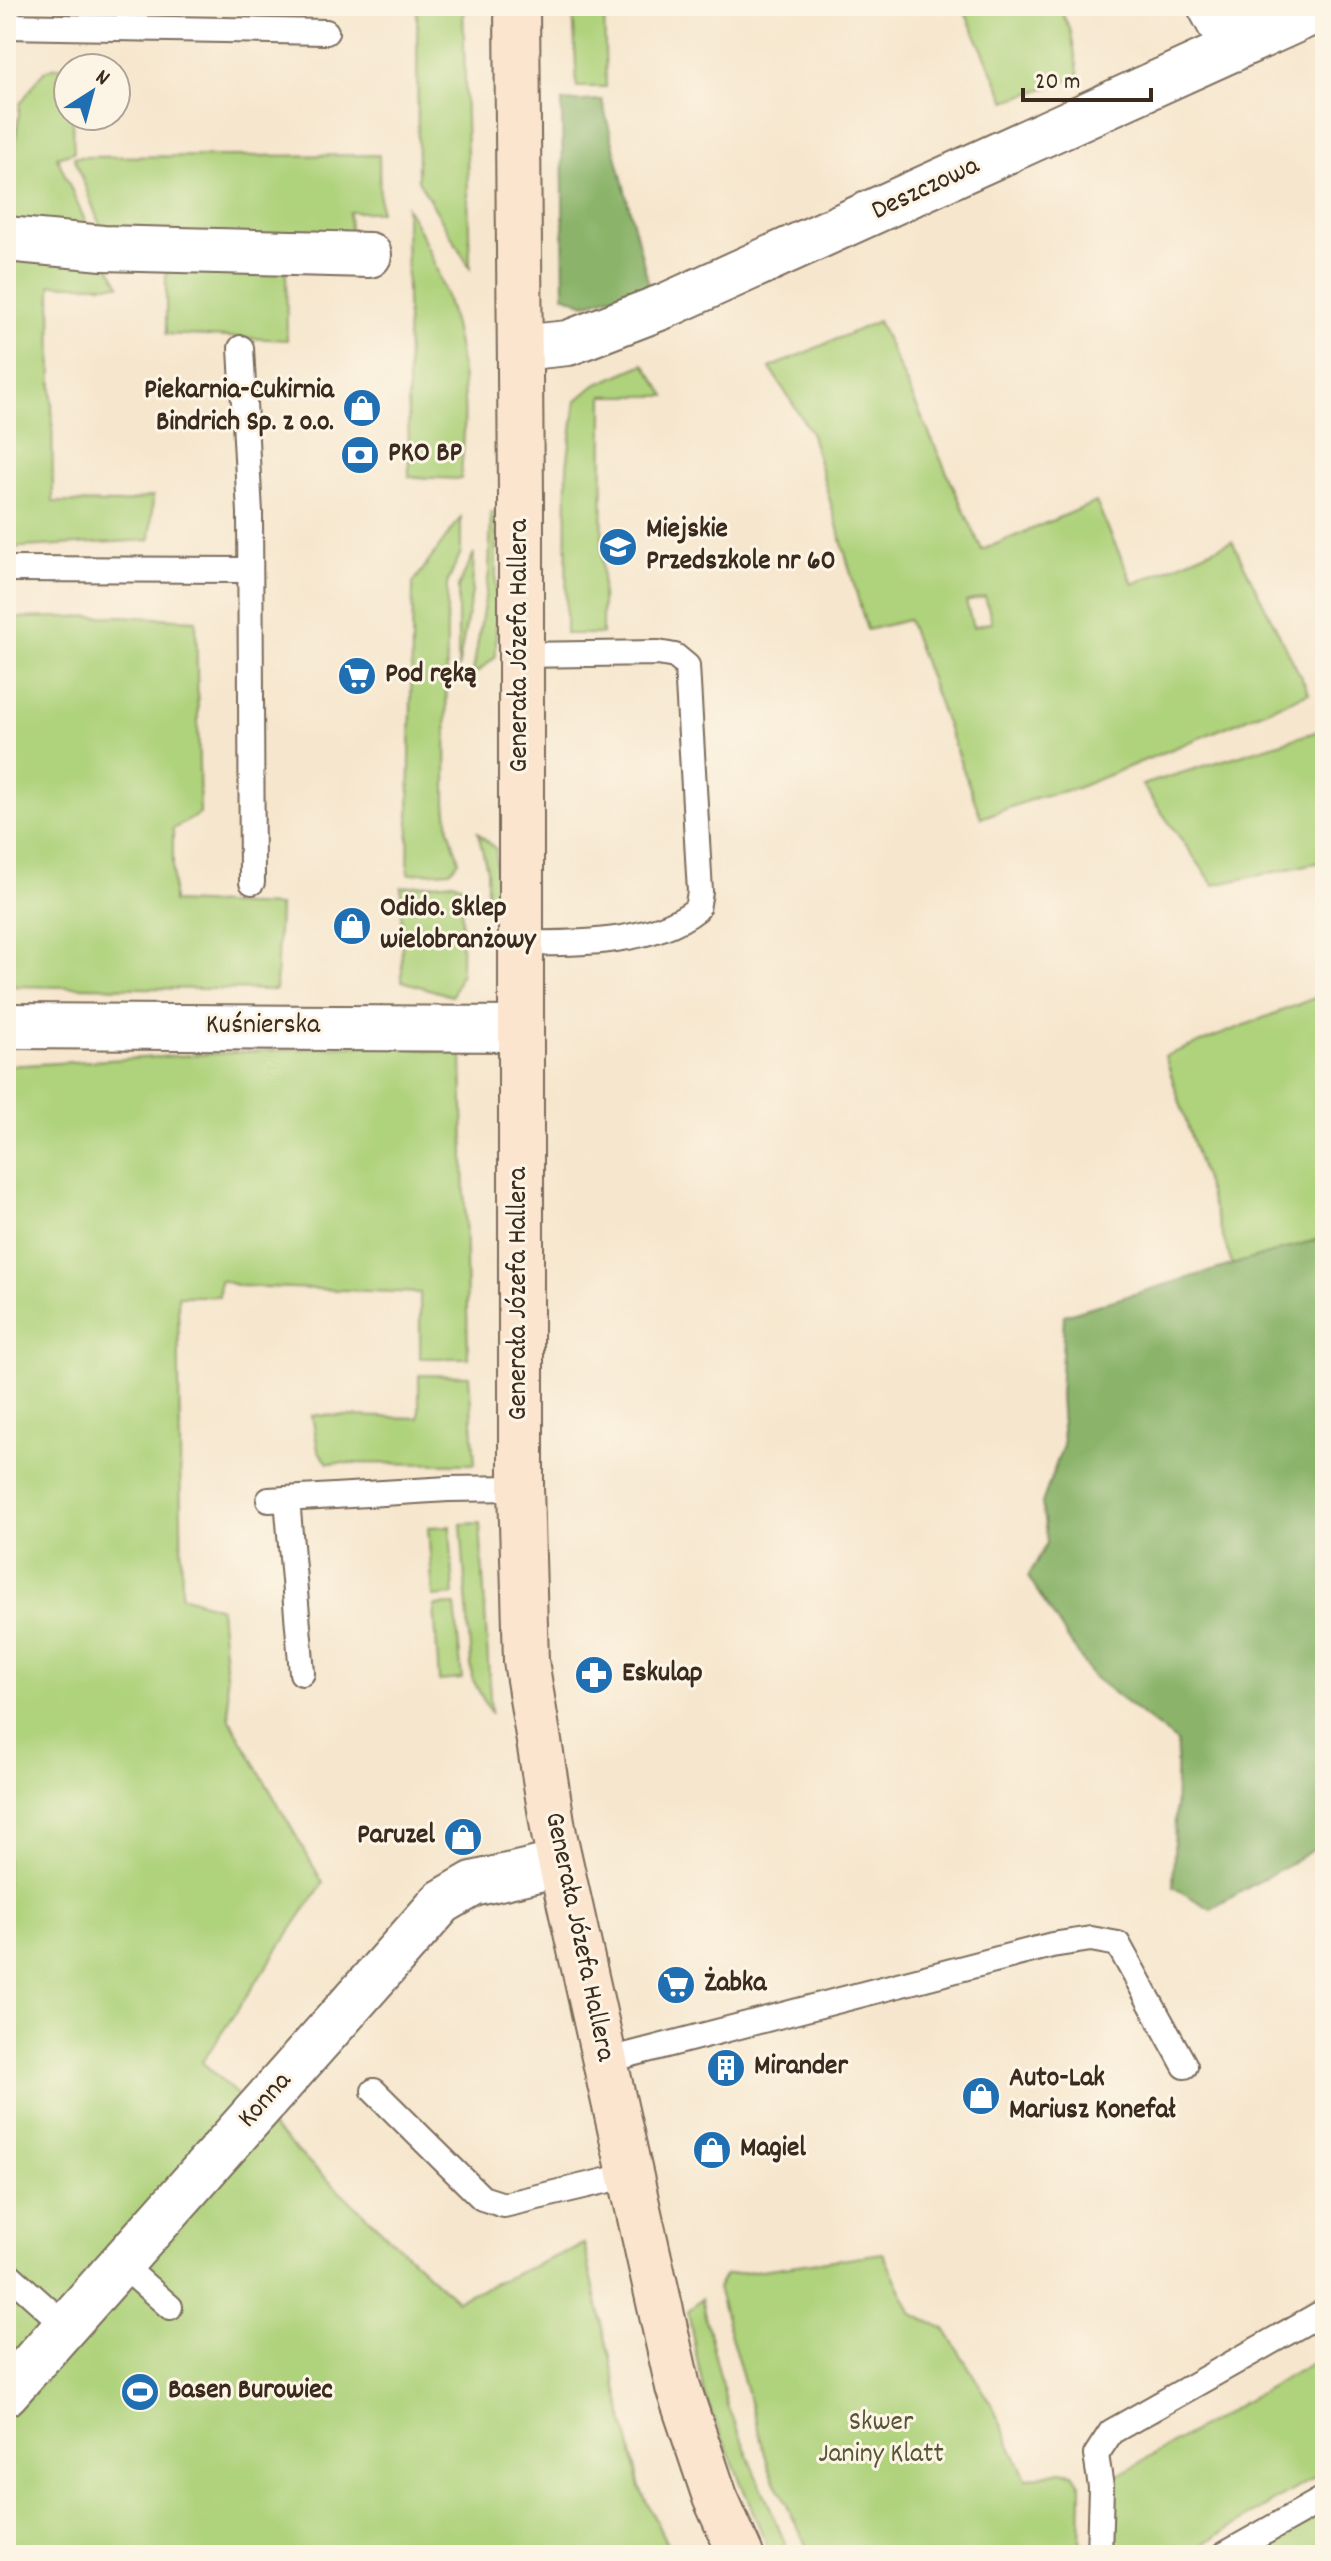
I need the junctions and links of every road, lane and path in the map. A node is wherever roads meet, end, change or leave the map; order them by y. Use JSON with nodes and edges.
{"nodes":[{"id":1,"x":517,"y":6,"type":"edge"},
{"id":2,"x":1210,"y":6,"type":"edge"},
{"id":3,"x":1325,"y":7,"type":"edge"},
{"id":4,"x":6,"y":26,"type":"edge"},
{"id":5,"x":326,"y":32,"type":"dead end"},
{"id":6,"x":1233,"y":49,"type":"junction"},
{"id":7,"x":6,"y":239,"type":"edge"},
{"id":8,"x":369,"y":255,"type":"dead end"},
{"id":9,"x":241,"y":348,"type":"dead end"},
{"id":10,"x":520,"y":348,"type":"junction"},
{"id":11,"x":6,"y":569,"type":"edge"},
{"id":12,"x":248,"y":570,"type":"junction"},
{"id":13,"x":520,"y":655,"type":"junction"},
{"id":14,"x":252,"y":882,"type":"dead end"},
{"id":15,"x":520,"y":943,"type":"junction"},
{"id":16,"x":6,"y":1026,"type":"edge"},
{"id":17,"x":520,"y":1029,"type":"junction"},
{"id":18,"x":521,"y":1488,"type":"junction"},
{"id":19,"x":302,"y":1673,"type":"dead end"},
{"id":20,"x":560,"y":1864,"type":"junction"},
{"id":21,"x":605,"y":2061,"type":"junction"},
{"id":22,"x":1185,"y":2066,"type":"dead end"},
{"id":23,"x":374,"y":2091,"type":"dead end"},
{"id":24,"x":630,"y":2175,"type":"junction"},
{"id":25,"x":121,"y":2264,"type":"junction"},
{"id":26,"x":6,"y":2272,"type":"edge"},
{"id":27,"x":170,"y":2307,"type":"dead end"},
{"id":28,"x":1325,"y":2311,"type":"edge"},
{"id":29,"x":66,"y":2326,"type":"junction"},
{"id":30,"x":6,"y":2393,"type":"edge"},
{"id":31,"x":1325,"y":2498,"type":"edge"},
{"id":32,"x":741,"y":2555,"type":"edge"},
{"id":33,"x":1099,"y":2555,"type":"edge"},
{"id":34,"x":1224,"y":2555,"type":"edge"}],
"edges":[{"from":1,"to":10,"type":"street","name":"Generała Józefa Hallera"},
{"from":2,"to":6,"type":"street"},
{"from":3,"to":6,"type":"street","name":"Deszczowa"},
{"from":4,"to":5,"type":"lane"},
{"from":6,"to":10,"type":"street","name":"Deszczowa"},
{"from":7,"to":8,"type":"street"},
{"from":9,"to":12,"type":"lane"},
{"from":10,"to":13,"type":"street","name":"Generała Józefa Hallera"},
{"from":11,"to":12,"type":"lane"},
{"from":12,"to":14,"type":"lane"},
{"from":13,"to":15,"type":"street","name":"Generała Józefa Hallera"},
{"from":13,"to":15,"type":"lane"},
{"from":15,"to":17,"type":"street","name":"Generała Józefa Hallera"},
{"from":16,"to":17,"type":"street","name":"Kuśnierska"},
{"from":17,"to":18,"type":"street","name":"Generała Józefa Hallera"},
{"from":18,"to":19,"type":"lane"},
{"from":18,"to":20,"type":"street","name":"Generała Józefa Hallera"},
{"from":20,"to":21,"type":"street","name":"Generała Józefa Hallera"},
{"from":20,"to":25,"type":"street","name":"Konna"},
{"from":21,"to":22,"type":"lane"},
{"from":21,"to":24,"type":"street","name":"Generała Józefa Hallera"},
{"from":23,"to":24,"type":"lane"},
{"from":24,"to":32,"type":"street","name":"Generała Józefa Hallera"},
{"from":25,"to":27,"type":"lane"},
{"from":25,"to":29,"type":"street","name":"Konna"},
{"from":26,"to":29,"type":"lane"},
{"from":28,"to":33,"type":"lane"},
{"from":29,"to":30,"type":"street","name":"Konna"},
{"from":31,"to":34,"type":"lane"}]}
